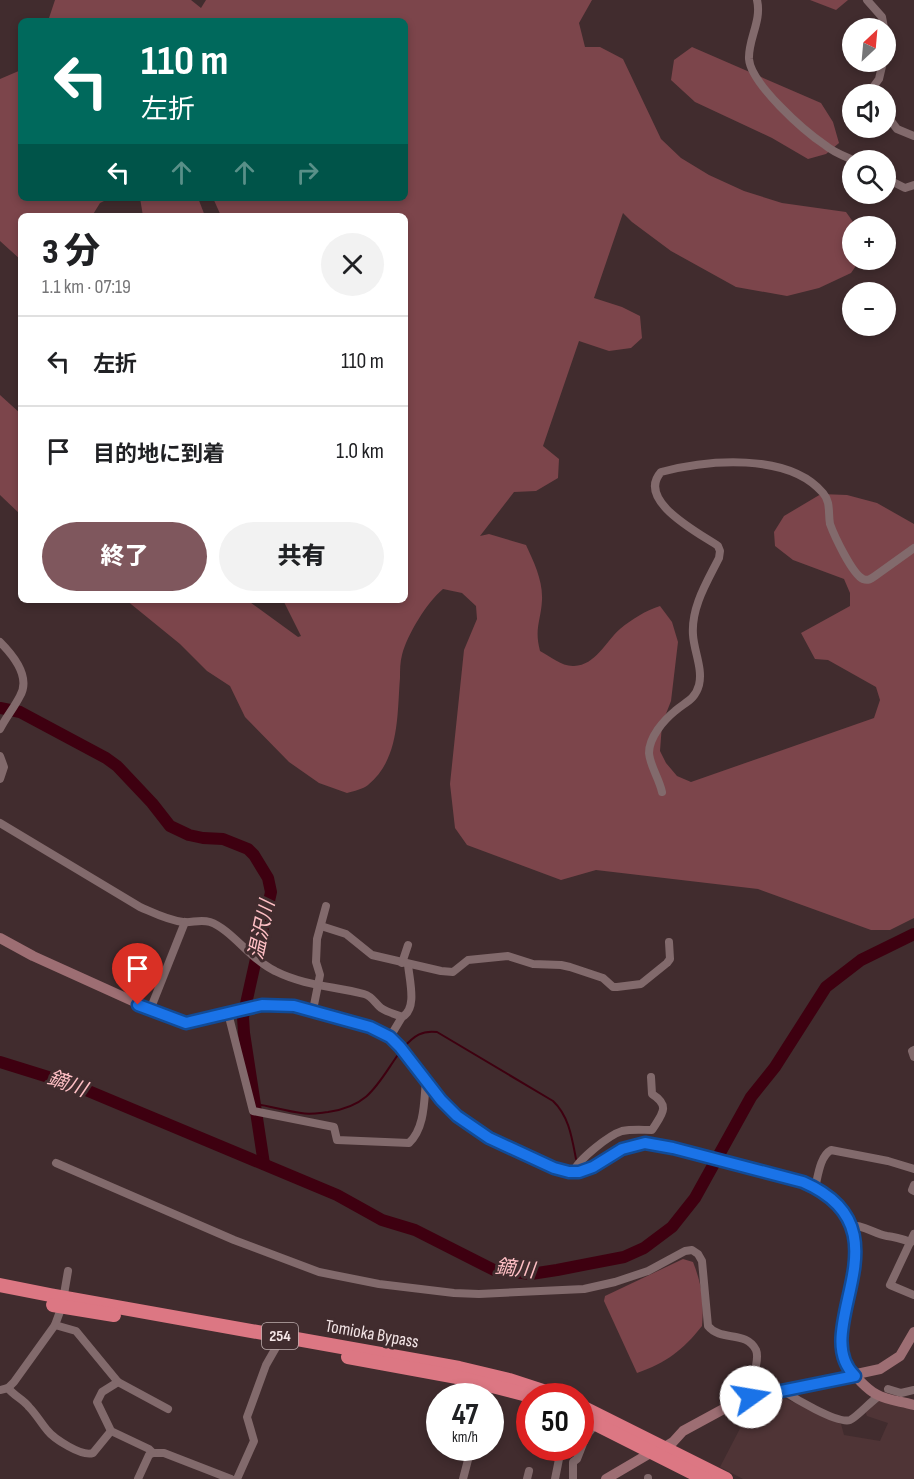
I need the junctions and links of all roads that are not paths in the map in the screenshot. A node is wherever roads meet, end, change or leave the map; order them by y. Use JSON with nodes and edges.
{"nodes":[{"id":1,"x":757,"y":0,"type":"edge"},
{"id":2,"x":867,"y":0,"type":"edge"},
{"id":3,"x":882,"y":18,"type":"edge"},
{"id":4,"x":896,"y":128,"type":"edge"},
{"id":5,"x":914,"y":136,"type":"edge"},
{"id":6,"x":842,"y":154,"type":"edge"},
{"id":7,"x":896,"y":184,"type":"edge"},
{"id":8,"x":914,"y":185,"type":"edge"},
{"id":9,"x":914,"y":548,"type":"edge"},
{"id":10,"x":0,"y":642,"type":"edge"},
{"id":11,"x":0,"y":729,"type":"edge"},
{"id":12,"x":0,"y":756,"type":"edge"},
{"id":13,"x":0,"y":779,"type":"edge"},
{"id":14,"x":662,"y":792,"type":"dead end"},
{"id":15,"x":0,"y":823,"type":"edge"},
{"id":16,"x":326,"y":906,"type":"dead end"},
{"id":17,"x":184,"y":922,"type":"junction"},
{"id":18,"x":321,"y":926,"type":"junction"},
{"id":19,"x":0,"y":938,"type":"edge"},
{"id":20,"x":669,"y":942,"type":"dead end"},
{"id":21,"x":408,"y":945,"type":"dead end"},
{"id":22,"x":405,"y":964,"type":"junction"},
{"id":23,"x":318,"y":986,"type":"junction"},
{"id":24,"x":150,"y":1010,"type":"junction"},
{"id":25,"x":314,"y":1010,"type":"junction"},
{"id":26,"x":228,"y":1013,"type":"junction"},
{"id":27,"x":402,"y":1017,"type":"junction"},
{"id":28,"x":390,"y":1037,"type":"junction"},
{"id":29,"x":914,"y":1050,"type":"edge"},
{"id":30,"x":914,"y":1057,"type":"edge"},
{"id":31,"x":651,"y":1077,"type":"dead end"},
{"id":32,"x":426,"y":1080,"type":"junction"},
{"id":33,"x":56,"y":1163,"type":"dead end"},
{"id":34,"x":914,"y":1169,"type":"edge"},
{"id":35,"x":573,"y":1172,"type":"junction"},
{"id":36,"x":914,"y":1185,"type":"edge"},
{"id":37,"x":815,"y":1188,"type":"junction"},
{"id":38,"x":914,"y":1191,"type":"edge"},
{"id":39,"x":850,"y":1225,"type":"junction"},
{"id":40,"x":914,"y":1234,"type":"edge"},
{"id":41,"x":910,"y":1242,"type":"junction"},
{"id":42,"x":68,"y":1271,"type":"dead end"},
{"id":43,"x":0,"y":1285,"type":"edge"},
{"id":44,"x":0,"y":1294,"type":"edge"},
{"id":45,"x":914,"y":1295,"type":"edge"},
{"id":46,"x":63,"y":1302,"type":"junction"},
{"id":47,"x":55,"y":1325,"type":"junction"},
{"id":48,"x":914,"y":1332,"type":"edge"},
{"id":49,"x":278,"y":1344,"type":"junction"},
{"id":50,"x":855,"y":1376,"type":"junction"},
{"id":51,"x":118,"y":1382,"type":"junction"},
{"id":52,"x":518,"y":1383,"type":"edge"},
{"id":53,"x":4,"y":1389,"type":"edge"},
{"id":54,"x":782,"y":1390,"type":"junction"},
{"id":55,"x":914,"y":1390,"type":"edge"},
{"id":56,"x":516,"y":1392,"type":"edge"},
{"id":57,"x":884,"y":1392,"type":"junction"},
{"id":58,"x":759,"y":1395,"type":"junction"},
{"id":59,"x":903,"y":1397,"type":"junction"},
{"id":60,"x":914,"y":1405,"type":"edge"},
{"id":61,"x":168,"y":1409,"type":"dead end"},
{"id":62,"x":594,"y":1414,"type":"edge"},
{"id":63,"x":596,"y":1424,"type":"joint"},
{"id":64,"x":111,"y":1431,"type":"junction"},
{"id":65,"x":659,"y":1449,"type":"junction"},
{"id":66,"x":153,"y":1453,"type":"junction"},
{"id":67,"x":468,"y":1461,"type":"edge"},
{"id":68,"x":559,"y":1461,"type":"edge"},
{"id":69,"x":138,"y":1479,"type":"edge"},
{"id":70,"x":231,"y":1479,"type":"edge"},
{"id":71,"x":237,"y":1479,"type":"edge"},
{"id":72,"x":463,"y":1479,"type":"edge"},
{"id":73,"x":555,"y":1479,"type":"edge"},
{"id":74,"x":573,"y":1479,"type":"edge"},
{"id":75,"x":606,"y":1479,"type":"edge"},
{"id":76,"x":705,"y":1479,"type":"edge"},
{"id":77,"x":726,"y":1479,"type":"edge"}],
"edges":[{"from":1,"to":6,"type":"street"},
{"from":2,"to":3,"type":"street"},
{"from":4,"to":5,"type":"street"},
{"from":7,"to":8,"type":"street"},
{"from":9,"to":14,"type":"street"},
{"from":10,"to":11,"type":"street"},
{"from":12,"to":13,"type":"street"},
{"from":15,"to":17,"type":"street"},
{"from":16,"to":18,"type":"street"},
{"from":17,"to":23,"type":"street"},
{"from":17,"to":24,"type":"street"},
{"from":18,"to":22,"type":"street"},
{"from":18,"to":23,"type":"street"},
{"from":19,"to":24,"type":"street"},
{"from":20,"to":22,"type":"street"},
{"from":21,"to":22,"type":"street"},
{"from":22,"to":27,"type":"street"},
{"from":23,"to":25,"type":"street"},
{"from":23,"to":27,"type":"street"},
{"from":24,"to":26,"type":"street"},
{"from":25,"to":26,"type":"street"},
{"from":25,"to":28,"type":"street"},
{"from":26,"to":32,"type":"street"},
{"from":27,"to":28,"type":"street"},
{"from":28,"to":32,"type":"street"},
{"from":29,"to":30,"type":"street"},
{"from":31,"to":35,"type":"street"},
{"from":32,"to":35,"type":"street"},
{"from":33,"to":58,"type":"street"},
{"from":34,"to":37,"type":"street"},
{"from":35,"to":37,"type":"street"},
{"from":36,"to":38,"type":"street"},
{"from":37,"to":39,"type":"street"},
{"from":39,"to":41,"type":"street"},
{"from":39,"to":50,"type":"street"},
{"from":40,"to":41,"type":"street"},
{"from":41,"to":45,"type":"street"},
{"from":42,"to":46,"type":"street"},
{"from":43,"to":46,"type":"highway","name":"Tomioka Bypass","number":"254"},
{"from":44,"to":46,"type":"highway","name":"Tomioka Bypass","number":"254"},
{"from":46,"to":47,"type":"street"},
{"from":46,"to":49,"type":"highway","name":"Tomioka Bypass","number":"254"},
{"from":46,"to":52,"type":"highway","name":"Tomioka Bypass","number":"254"},
{"from":47,"to":51,"type":"street"},
{"from":47,"to":53,"type":"street"},
{"from":48,"to":50,"type":"street"},
{"from":49,"to":56,"type":"highway","name":"Tomioka Bypass","number":"254"},
{"from":49,"to":71,"type":"street"},
{"from":50,"to":54,"type":"street"},
{"from":50,"to":57,"type":"street"},
{"from":51,"to":61,"type":"street"},
{"from":51,"to":64,"type":"street"},
{"from":53,"to":64,"type":"street"},
{"from":54,"to":57,"type":"street"},
{"from":54,"to":58,"type":"street"},
{"from":55,"to":59,"type":"street"},
{"from":57,"to":59,"type":"street"},
{"from":58,"to":65,"type":"street"},
{"from":59,"to":60,"type":"street"},
{"from":62,"to":65,"type":"highway"},
{"from":63,"to":65,"type":"highway"},
{"from":63,"to":74,"type":"street"},
{"from":64,"to":66,"type":"street"},
{"from":65,"to":75,"type":"street"},
{"from":65,"to":76,"type":"highway"},
{"from":65,"to":77,"type":"highway"},
{"from":66,"to":69,"type":"street"},
{"from":66,"to":70,"type":"street"},
{"from":67,"to":72,"type":"street"},
{"from":68,"to":73,"type":"street"}]}
